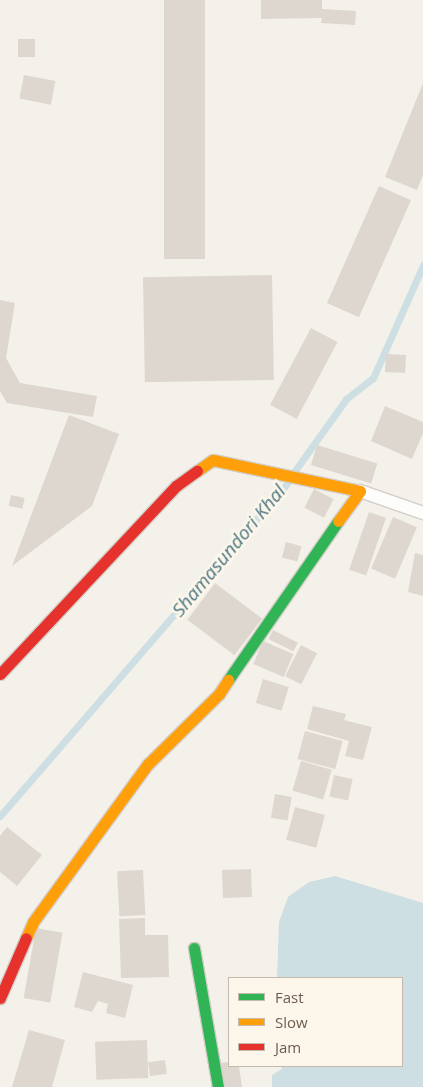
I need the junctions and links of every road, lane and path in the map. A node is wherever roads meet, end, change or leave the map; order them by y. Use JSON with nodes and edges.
{"nodes":[{"id":1,"x":360,"y":491,"type":"junction"},
{"id":2,"x":423,"y":512,"type":"edge"},
{"id":3,"x":0,"y":674,"type":"edge"},
{"id":4,"x":194,"y":948,"type":"dead end"},
{"id":5,"x":0,"y":998,"type":"edge"},
{"id":6,"x":218,"y":1087,"type":"edge"}],
"edges":[{"from":1,"to":2,"type":"lane"},
{"from":1,"to":3,"type":"street"},
{"from":1,"to":5,"type":"street"},
{"from":4,"to":6,"type":"street"}]}
